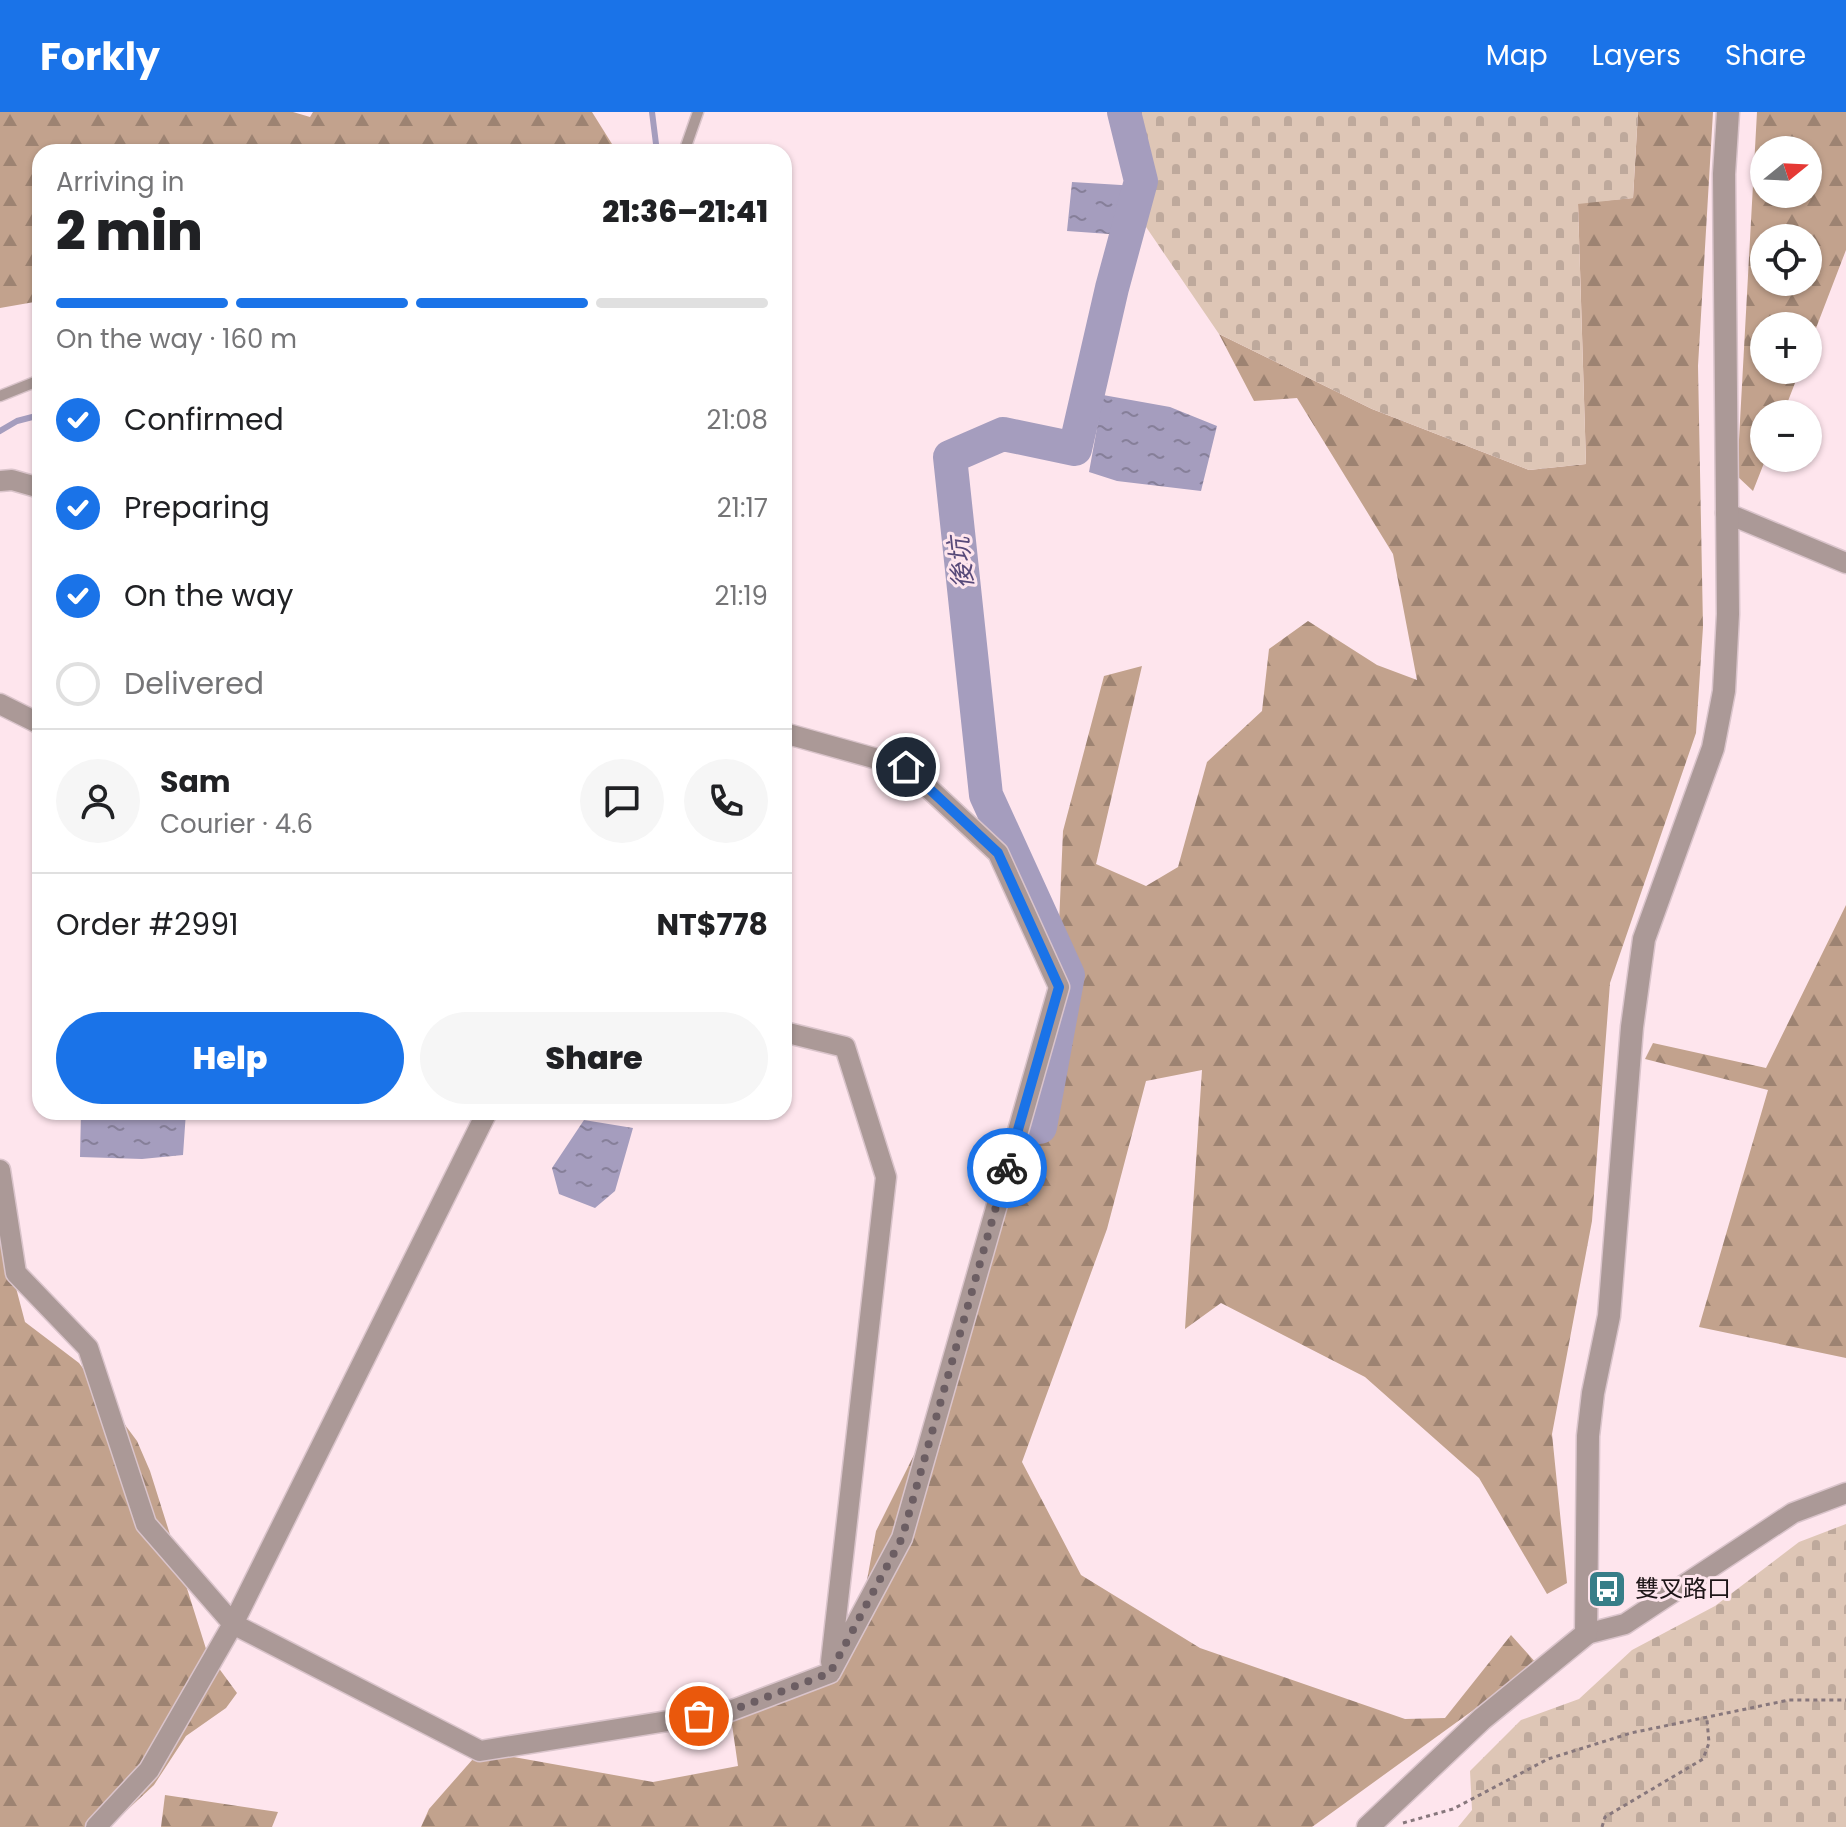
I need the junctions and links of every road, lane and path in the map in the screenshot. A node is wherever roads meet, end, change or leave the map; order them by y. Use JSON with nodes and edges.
{"nodes":[{"id":1,"x":698,"y":112,"type":"edge"},
{"id":2,"x":1728,"y":112,"type":"edge"},
{"id":3,"x":687,"y":144,"type":"edge"},
{"id":4,"x":32,"y":383,"type":"edge"},
{"id":5,"x":0,"y":396,"type":"edge"},
{"id":6,"x":0,"y":481,"type":"edge"},
{"id":7,"x":32,"y":486,"type":"edge"},
{"id":8,"x":1726,"y":513,"type":"junction"},
{"id":9,"x":1846,"y":563,"type":"edge"},
{"id":10,"x":0,"y":704,"type":"edge"},
{"id":11,"x":32,"y":720,"type":"edge"},
{"id":12,"x":792,"y":735,"type":"edge"},
{"id":13,"x":792,"y":1034,"type":"edge"},
{"id":14,"x":483,"y":1120,"type":"edge"},
{"id":15,"x":0,"y":1170,"type":"edge"},
{"id":16,"x":1846,"y":1493,"type":"edge"},
{"id":17,"x":233,"y":1624,"type":"junction"},
{"id":18,"x":1586,"y":1634,"type":"junction"},
{"id":19,"x":830,"y":1673,"type":"junction"},
{"id":20,"x":1846,"y":1700,"type":"edge"},
{"id":21,"x":1707,"y":1720,"type":"junction"},
{"id":22,"x":1401,"y":1823,"type":"dead end"},
{"id":23,"x":96,"y":1827,"type":"edge"},
{"id":24,"x":1368,"y":1827,"type":"edge"},
{"id":25,"x":1602,"y":1827,"type":"edge"}],
"edges":[{"from":1,"to":3,"type":"lane"},
{"from":2,"to":8,"type":"street"},
{"from":4,"to":5,"type":"lane"},
{"from":6,"to":7,"type":"street"},
{"from":8,"to":9,"type":"street"},
{"from":8,"to":18,"type":"street"},
{"from":10,"to":11,"type":"street"},
{"from":12,"to":19,"type":"street"},
{"from":13,"to":19,"type":"street"},
{"from":14,"to":17,"type":"street"},
{"from":15,"to":17,"type":"street"},
{"from":16,"to":18,"type":"street"},
{"from":17,"to":19,"type":"street"},
{"from":17,"to":23,"type":"street"},
{"from":18,"to":24,"type":"street"},
{"from":20,"to":21,"type":"path"},
{"from":21,"to":22,"type":"path"},
{"from":21,"to":25,"type":"path"}]}
